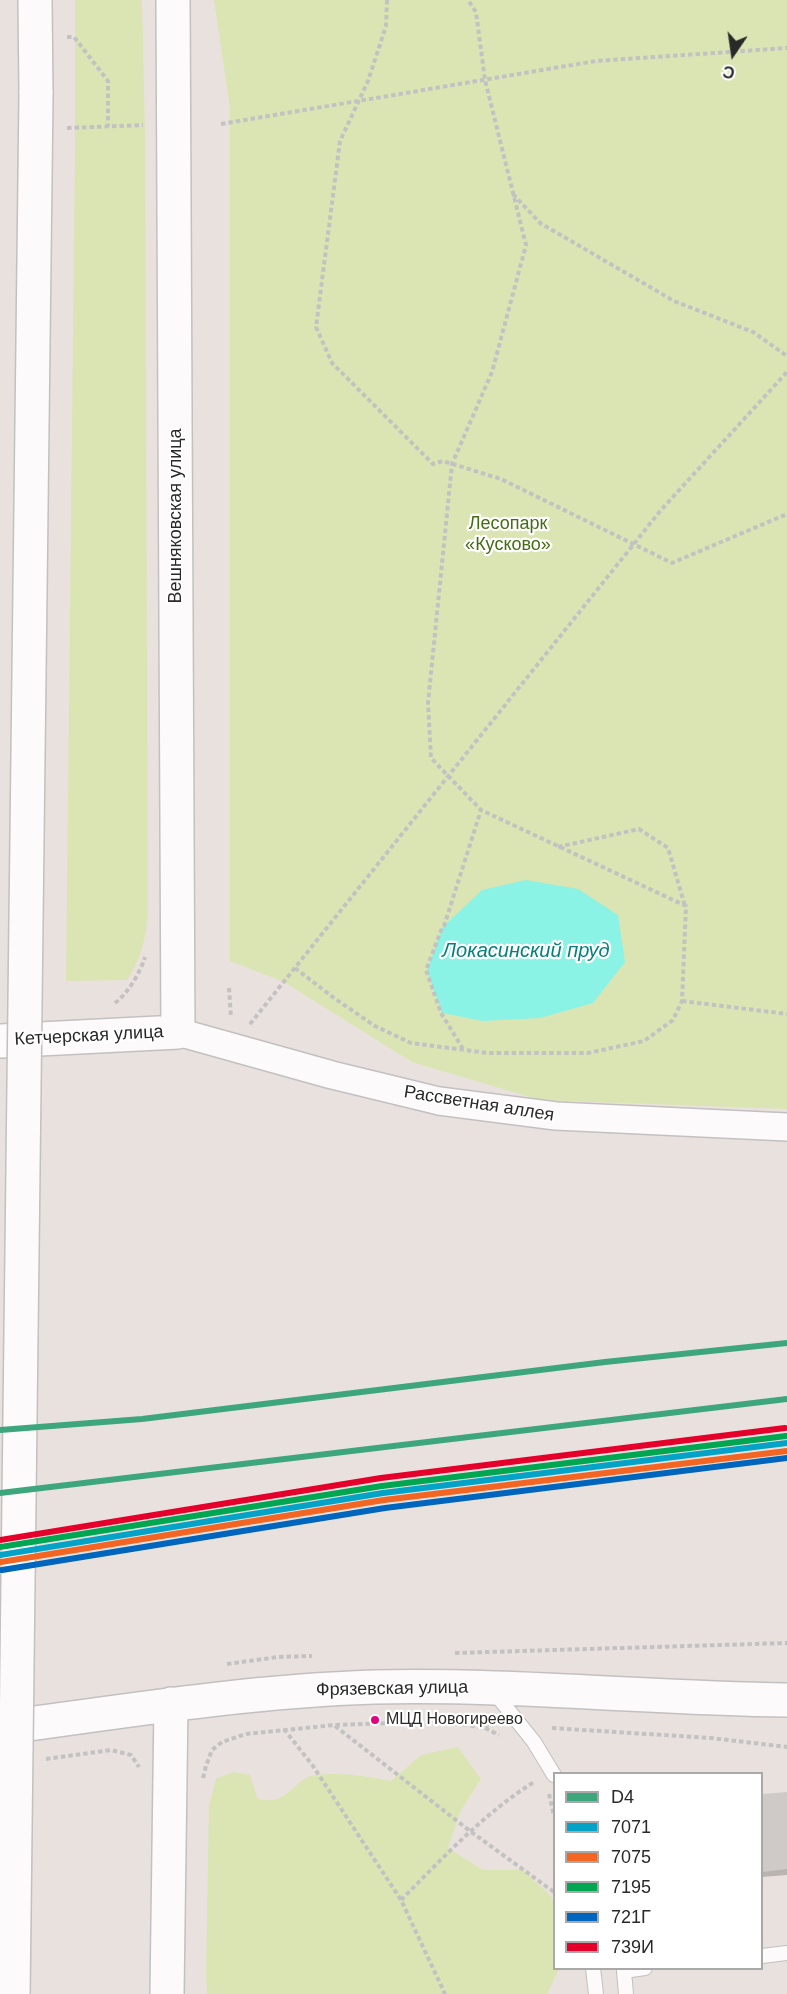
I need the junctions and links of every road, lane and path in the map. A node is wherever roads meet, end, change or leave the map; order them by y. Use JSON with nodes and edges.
{"nodes":[{"id":1,"x":35,"y":0,"type":"edge"},
{"id":2,"x":173,"y":0,"type":"edge"},
{"id":3,"x":387,"y":0,"type":"edge"},
{"id":4,"x":468,"y":0,"type":"edge"},
{"id":5,"x":66,"y":37,"type":"dead end"},
{"id":6,"x":787,"y":48,"type":"edge"},
{"id":7,"x":485,"y":80,"type":"junction"},
{"id":8,"x":357,"y":102,"type":"junction"},
{"id":9,"x":150,"y":124,"type":"dead end"},
{"id":10,"x":221,"y":124,"type":"dead end"},
{"id":11,"x":108,"y":126,"type":"junction"},
{"id":12,"x":65,"y":129,"type":"dead end"},
{"id":13,"x":512,"y":194,"type":"junction"},
{"id":14,"x":787,"y":356,"type":"edge"},
{"id":15,"x":787,"y":372,"type":"edge"},
{"id":16,"x":452,"y":464,"type":"junction"},
{"id":17,"x":787,"y":514,"type":"edge"},
{"id":18,"x":634,"y":544,"type":"junction"},
{"id":19,"x":448,"y":775,"type":"junction"},
{"id":20,"x":481,"y":810,"type":"junction"},
{"id":21,"x":558,"y":847,"type":"junction"},
{"id":22,"x":686,"y":906,"type":"junction"},
{"id":23,"x":296,"y":968,"type":"junction"},
{"id":24,"x":682,"y":1001,"type":"junction"},
{"id":25,"x":787,"y":1014,"type":"edge"},
{"id":26,"x":178,"y":1032,"type":"junction"},
{"id":27,"x":0,"y":1041,"type":"edge"},
{"id":28,"x":233,"y":1046,"type":"junction"},
{"id":29,"x":464,"y":1050,"type":"junction"},
{"id":30,"x":787,"y":1127,"type":"edge"},
{"id":31,"x":787,"y":1643,"type":"edge"},
{"id":32,"x":446,"y":1653,"type":"dead end"},
{"id":33,"x":314,"y":1656,"type":"dead end"},
{"id":34,"x":278,"y":1657,"type":"dead end"},
{"id":35,"x":490,"y":1688,"type":"junction"},
{"id":36,"x":787,"y":1700,"type":"edge"},
{"id":37,"x":171,"y":1704,"type":"junction"},
{"id":38,"x":460,"y":1724,"type":"junction"},
{"id":39,"x":334,"y":1725,"type":"junction"},
{"id":40,"x":521,"y":1727,"type":"junction"},
{"id":41,"x":0,"y":1728,"type":"edge"},
{"id":42,"x":284,"y":1729,"type":"junction"},
{"id":43,"x":506,"y":1738,"type":"dead end"},
{"id":44,"x":222,"y":1742,"type":"dead end"},
{"id":45,"x":787,"y":1747,"type":"edge"},
{"id":46,"x":45,"y":1759,"type":"dead end"},
{"id":47,"x":144,"y":1775,"type":"dead end"},
{"id":48,"x":548,"y":1776,"type":"edge"},
{"id":49,"x":549,"y":1792,"type":"dead end"},
{"id":50,"x":553,"y":1808,"type":"edge"},
{"id":51,"x":470,"y":1831,"type":"junction"},
{"id":52,"x":553,"y":1891,"type":"edge"},
{"id":53,"x":400,"y":1900,"type":"junction"},
{"id":54,"x":787,"y":1953,"type":"edge"},
{"id":55,"x":763,"y":1956,"type":"edge"},
{"id":56,"x":593,"y":1970,"type":"edge"},
{"id":57,"x":631,"y":1970,"type":"edge"},
{"id":58,"x":13,"y":1994,"type":"edge"},
{"id":59,"x":167,"y":1994,"type":"edge"},
{"id":60,"x":445,"y":1994,"type":"edge"},
{"id":61,"x":596,"y":1994,"type":"edge"},
{"id":62,"x":626,"y":1994,"type":"edge"}],
"edges":[{"from":1,"to":58,"type":"main road","bridge":true},
{"from":2,"to":26,"type":"main road","name":"Вешняковская улица"},
{"from":3,"to":8,"type":"path"},
{"from":4,"to":7,"type":"path"},
{"from":5,"to":11,"type":"path"},
{"from":6,"to":7,"type":"path"},
{"from":7,"to":8,"type":"path"},
{"from":7,"to":13,"type":"path"},
{"from":8,"to":10,"type":"path"},
{"from":8,"to":16,"type":"path"},
{"from":9,"to":11,"type":"path"},
{"from":11,"to":12,"type":"path"},
{"from":13,"to":14,"type":"path"},
{"from":13,"to":16,"type":"path"},
{"from":15,"to":18,"type":"path"},
{"from":16,"to":18,"type":"path"},
{"from":16,"to":19,"type":"path"},
{"from":17,"to":18,"type":"path"},
{"from":18,"to":19,"type":"path"},
{"from":19,"to":20,"type":"path"},
{"from":19,"to":23,"type":"path"},
{"from":20,"to":21,"type":"path"},
{"from":20,"to":29,"type":"path"},
{"from":21,"to":22,"type":"path"},
{"from":21,"to":22,"type":"path"},
{"from":22,"to":24,"type":"path"},
{"from":23,"to":28,"type":"path"},
{"from":23,"to":29,"type":"path"},
{"from":24,"to":25,"type":"path"},
{"from":24,"to":29,"type":"path"},
{"from":26,"to":27,"type":"main road","name":"Кетчерская улица"},
{"from":26,"to":28,"type":"street","name":"Рассветная аллея"},
{"from":28,"to":30,"type":"street","name":"Рассветная аллея"},
{"from":31,"to":32,"type":"path"},
{"from":33,"to":34,"type":"path"},
{"from":35,"to":36,"type":"main road","name":"Фрязевская улица"},
{"from":35,"to":37,"type":"main road","name":"Фрязевская улица"},
{"from":35,"to":40,"type":"lane"},
{"from":37,"to":41,"type":"main road","name":"Фрязевская улица"},
{"from":37,"to":59,"type":"main road"},
{"from":38,"to":39,"type":"path"},
{"from":38,"to":40,"type":"path"},
{"from":38,"to":43,"type":"path"},
{"from":39,"to":42,"type":"path"},
{"from":39,"to":51,"type":"path"},
{"from":40,"to":45,"type":"path"},
{"from":40,"to":48,"type":"lane"},
{"from":42,"to":44,"type":"path"},
{"from":42,"to":53,"type":"path"},
{"from":46,"to":47,"type":"path"},
{"from":48,"to":51,"type":"path"},
{"from":49,"to":50,"type":"path"},
{"from":51,"to":52,"type":"path"},
{"from":51,"to":53,"type":"path"},
{"from":53,"to":60,"type":"path"},
{"from":54,"to":55,"type":"lane"},
{"from":56,"to":61,"type":"lane"},
{"from":57,"to":62,"type":"lane"}]}
